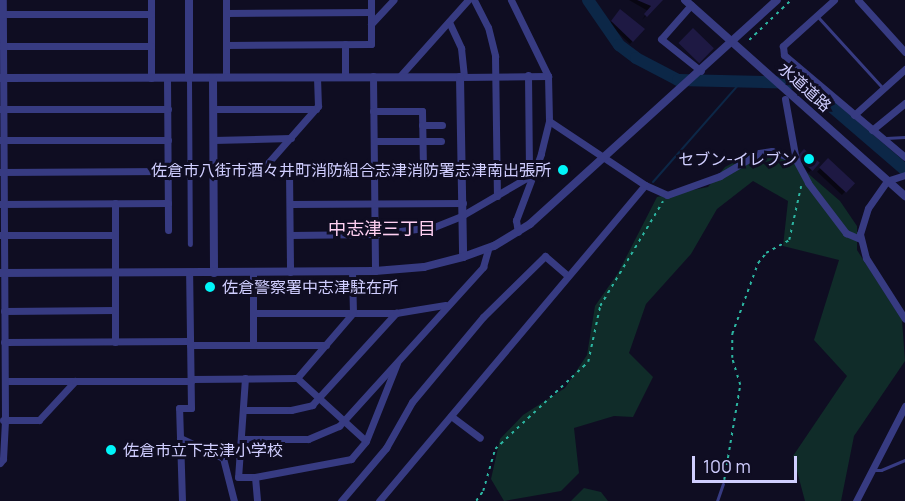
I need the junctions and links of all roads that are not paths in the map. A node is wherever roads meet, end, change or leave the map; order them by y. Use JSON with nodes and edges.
{"nodes":[{"id":1,"x":3,"y":0,"type":"edge"},
{"id":2,"x":151,"y":0,"type":"edge"},
{"id":3,"x":189,"y":0,"type":"edge"},
{"id":4,"x":226,"y":0,"type":"edge"},
{"id":5,"x":371,"y":0,"type":"edge"},
{"id":6,"x":393,"y":0,"type":"edge"},
{"id":7,"x":468,"y":0,"type":"edge"},
{"id":8,"x":474,"y":0,"type":"edge"},
{"id":9,"x":511,"y":0,"type":"edge"},
{"id":10,"x":777,"y":0,"type":"edge"},
{"id":11,"x":834,"y":0,"type":"edge"},
{"id":12,"x":858,"y":0,"type":"edge"},
{"id":13,"x":688,"y":3,"type":"edge"},
{"id":14,"x":371,"y":12,"type":"junction"},
{"id":15,"x":226,"y":13,"type":"junction"},
{"id":16,"x":2,"y":14,"type":"edge"},
{"id":17,"x":151,"y":14,"type":"junction"},
{"id":18,"x":817,"y":16,"type":"junction"},
{"id":19,"x":448,"y":22,"type":"junction"},
{"id":20,"x":371,"y":24,"type":"junction"},
{"id":21,"x":733,"y":43,"type":"junction"},
{"id":22,"x":345,"y":44,"type":"junction"},
{"id":23,"x":226,"y":45,"type":"junction"},
{"id":24,"x":2,"y":46,"type":"edge"},
{"id":25,"x":151,"y":46,"type":"junction"},
{"id":26,"x":905,"y":52,"type":"edge"},
{"id":27,"x":905,"y":69,"type":"edge"},
{"id":28,"x":701,"y":71,"type":"junction"},
{"id":29,"x":495,"y":75,"type":"junction"},
{"id":30,"x":528,"y":75,"type":"junction"},
{"id":31,"x":548,"y":75,"type":"junction"},
{"id":32,"x":373,"y":76,"type":"junction"},
{"id":33,"x":400,"y":76,"type":"junction"},
{"id":34,"x":462,"y":76,"type":"junction"},
{"id":35,"x":226,"y":77,"type":"junction"},
{"id":36,"x":317,"y":77,"type":"junction"},
{"id":37,"x":345,"y":77,"type":"junction"},
{"id":38,"x":2,"y":78,"type":"edge"},
{"id":39,"x":151,"y":78,"type":"junction"},
{"id":40,"x":167,"y":78,"type":"junction"},
{"id":41,"x":189,"y":78,"type":"junction"},
{"id":42,"x":213,"y":78,"type":"junction"},
{"id":43,"x":884,"y":89,"type":"junction"},
{"id":44,"x":786,"y":94,"type":"junction"},
{"id":45,"x":905,"y":103,"type":"edge"},
{"id":46,"x":2,"y":109,"type":"edge"},
{"id":47,"x":168,"y":109,"type":"junction"},
{"id":48,"x":213,"y":109,"type":"junction"},
{"id":49,"x":316,"y":109,"type":"junction"},
{"id":50,"x":374,"y":111,"type":"junction"},
{"id":51,"x":854,"y":115,"type":"junction"},
{"id":52,"x":549,"y":121,"type":"junction"},
{"id":53,"x":422,"y":125,"type":"junction"},
{"id":54,"x":442,"y":125,"type":"dead end"},
{"id":55,"x":872,"y":130,"type":"junction"},
{"id":56,"x":905,"y":137,"type":"edge"},
{"id":57,"x":291,"y":138,"type":"junction"},
{"id":58,"x":883,"y":138,"type":"junction"},
{"id":59,"x":2,"y":140,"type":"edge"},
{"id":60,"x":168,"y":140,"type":"junction"},
{"id":61,"x":213,"y":140,"type":"junction"},
{"id":62,"x":374,"y":141,"type":"junction"},
{"id":63,"x":441,"y":141,"type":"dead end"},
{"id":64,"x":423,"y":142,"type":"junction"},
{"id":65,"x":905,"y":157,"type":"edge"},
{"id":66,"x":604,"y":159,"type":"junction"},
{"id":67,"x":796,"y":160,"type":"junction"},
{"id":68,"x":213,"y":170,"type":"junction"},
{"id":69,"x":168,"y":171,"type":"junction"},
{"id":70,"x":289,"y":171,"type":"junction"},
{"id":71,"x":375,"y":171,"type":"junction"},
{"id":72,"x":423,"y":171,"type":"junction"},
{"id":73,"x":462,"y":171,"type":"junction"},
{"id":74,"x":2,"y":172,"type":"edge"},
{"id":75,"x":260,"y":172,"type":"junction"},
{"id":76,"x":532,"y":173,"type":"junction"},
{"id":77,"x":905,"y":175,"type":"edge"},
{"id":78,"x":887,"y":181,"type":"junction"},
{"id":79,"x":645,"y":185,"type":"junction"},
{"id":80,"x":497,"y":196,"type":"junction"},
{"id":81,"x":905,"y":196,"type":"edge"},
{"id":82,"x":115,"y":203,"type":"junction"},
{"id":83,"x":168,"y":203,"type":"junction"},
{"id":84,"x":375,"y":203,"type":"junction"},
{"id":85,"x":463,"y":203,"type":"junction"},
{"id":86,"x":2,"y":204,"type":"edge"},
{"id":87,"x":290,"y":204,"type":"junction"},
{"id":88,"x":463,"y":215,"type":"junction"},
{"id":89,"x":168,"y":230,"type":"dead end"},
{"id":90,"x":518,"y":232,"type":"junction"},
{"id":91,"x":375,"y":234,"type":"junction"},
{"id":92,"x":2,"y":235,"type":"edge"},
{"id":93,"x":115,"y":235,"type":"junction"},
{"id":94,"x":290,"y":235,"type":"junction"},
{"id":95,"x":860,"y":239,"type":"junction"},
{"id":96,"x":190,"y":244,"type":"dead end"},
{"id":97,"x":488,"y":249,"type":"junction"},
{"id":98,"x":463,"y":258,"type":"junction"},
{"id":99,"x":115,"y":272,"type":"junction"},
{"id":100,"x":253,"y":272,"type":"junction"},
{"id":101,"x":290,"y":272,"type":"junction"},
{"id":102,"x":352,"y":272,"type":"junction"},
{"id":103,"x":375,"y":272,"type":"junction"},
{"id":104,"x":2,"y":273,"type":"edge"},
{"id":105,"x":189,"y":273,"type":"junction"},
{"id":106,"x":214,"y":273,"type":"junction"},
{"id":107,"x":568,"y":276,"type":"junction"},
{"id":108,"x":445,"y":305,"type":"junction"},
{"id":109,"x":115,"y":310,"type":"junction"},
{"id":110,"x":4,"y":311,"type":"junction"},
{"id":111,"x":253,"y":312,"type":"junction"},
{"id":112,"x":353,"y":313,"type":"junction"},
{"id":113,"x":396,"y":313,"type":"junction"},
{"id":114,"x":905,"y":319,"type":"edge"},
{"id":115,"x":4,"y":342,"type":"junction"},
{"id":116,"x":115,"y":342,"type":"junction"},
{"id":117,"x":190,"y":343,"type":"junction"},
{"id":118,"x":253,"y":345,"type":"junction"},
{"id":119,"x":326,"y":345,"type":"junction"},
{"id":120,"x":399,"y":357,"type":"junction"},
{"id":121,"x":245,"y":378,"type":"junction"},
{"id":122,"x":297,"y":378,"type":"junction"},
{"id":123,"x":190,"y":380,"type":"junction"},
{"id":124,"x":4,"y":381,"type":"junction"},
{"id":125,"x":75,"y":381,"type":"junction"},
{"id":126,"x":319,"y":399,"type":"junction"},
{"id":127,"x":905,"y":406,"type":"edge"},
{"id":128,"x":245,"y":410,"type":"junction"},
{"id":129,"x":452,"y":416,"type":"junction"},
{"id":130,"x":2,"y":420,"type":"edge"},
{"id":131,"x":342,"y":420,"type":"junction"},
{"id":132,"x":180,"y":438,"type":"junction"},
{"id":133,"x":480,"y":438,"type":"dead end"},
{"id":134,"x":241,"y":439,"type":"junction"},
{"id":135,"x":366,"y":441,"type":"junction"},
{"id":136,"x":905,"y":460,"type":"edge"},
{"id":137,"x":0,"y":463,"type":"edge"},
{"id":138,"x":873,"y":470,"type":"junction"},
{"id":139,"x":234,"y":477,"type":"junction"},
{"id":140,"x":255,"y":477,"type":"junction"},
{"id":141,"x":723,"y":484,"type":"road end"},
{"id":142,"x":182,"y":501,"type":"edge"},
{"id":143,"x":234,"y":501,"type":"edge"},
{"id":144,"x":257,"y":501,"type":"edge"},
{"id":145,"x":341,"y":501,"type":"edge"},
{"id":146,"x":379,"y":501,"type":"edge"},
{"id":147,"x":717,"y":501,"type":"edge"},
{"id":148,"x":856,"y":501,"type":"edge"}],
"edges":[{"from":1,"to":16,"type":"street"},
{"from":2,"to":17,"type":"street"},
{"from":3,"to":41,"type":"street"},
{"from":4,"to":15,"type":"street"},
{"from":5,"to":14,"type":"street"},
{"from":6,"to":20,"type":"street"},
{"from":7,"to":19,"type":"street"},
{"from":8,"to":29,"type":"street"},
{"from":9,"to":31,"type":"street"},
{"from":10,"to":21,"type":"street"},
{"from":11,"to":18,"type":"street"},
{"from":12,"to":26,"type":"street"},
{"from":13,"to":21,"type":"street","name":"水道道路"},
{"from":13,"to":28,"type":"street"},
{"from":14,"to":15,"type":"street"},
{"from":14,"to":20,"type":"street"},
{"from":15,"to":23,"type":"street"},
{"from":16,"to":17,"type":"street"},
{"from":16,"to":24,"type":"street"},
{"from":17,"to":25,"type":"street"},
{"from":18,"to":43,"type":"lane"},
{"from":18,"to":51,"type":"street"},
{"from":19,"to":33,"type":"street"},
{"from":19,"to":34,"type":"street"},
{"from":20,"to":22,"type":"street"},
{"from":21,"to":28,"type":"street"},
{"from":21,"to":44,"type":"street","name":"水道道路"},
{"from":22,"to":23,"type":"street"},
{"from":22,"to":37,"type":"street"},
{"from":23,"to":35,"type":"street"},
{"from":24,"to":25,"type":"street"},
{"from":24,"to":38,"type":"street"},
{"from":25,"to":39,"type":"street"},
{"from":27,"to":43,"type":"street"},
{"from":28,"to":66,"type":"street"},
{"from":29,"to":30,"type":"street"},
{"from":29,"to":34,"type":"street"},
{"from":29,"to":80,"type":"street"},
{"from":30,"to":31,"type":"street"},
{"from":30,"to":76,"type":"street"},
{"from":31,"to":52,"type":"street"},
{"from":32,"to":33,"type":"street"},
{"from":32,"to":37,"type":"street"},
{"from":32,"to":50,"type":"street"},
{"from":33,"to":34,"type":"street"},
{"from":34,"to":73,"type":"street"},
{"from":35,"to":36,"type":"street"},
{"from":35,"to":42,"type":"street"},
{"from":36,"to":37,"type":"street"},
{"from":36,"to":49,"type":"street"},
{"from":38,"to":39,"type":"street"},
{"from":38,"to":46,"type":"street"},
{"from":39,"to":40,"type":"street"},
{"from":40,"to":41,"type":"street"},
{"from":40,"to":47,"type":"street"},
{"from":41,"to":42,"type":"street"},
{"from":41,"to":96,"type":"street"},
{"from":42,"to":48,"type":"street"},
{"from":43,"to":51,"type":"street"},
{"from":44,"to":67,"type":"street"},
{"from":44,"to":78,"type":"street","name":"水道道路"},
{"from":45,"to":55,"type":"street"},
{"from":46,"to":47,"type":"street"},
{"from":46,"to":59,"type":"street"},
{"from":47,"to":60,"type":"street"},
{"from":48,"to":49,"type":"street"},
{"from":48,"to":61,"type":"street"},
{"from":49,"to":57,"type":"street"},
{"from":50,"to":53,"type":"street"},
{"from":50,"to":62,"type":"street"},
{"from":51,"to":55,"type":"street"},
{"from":52,"to":66,"type":"street"},
{"from":52,"to":76,"type":"street"},
{"from":53,"to":54,"type":"street"},
{"from":53,"to":64,"type":"street"},
{"from":55,"to":58,"type":"street"},
{"from":56,"to":58,"type":"lane"},
{"from":57,"to":61,"type":"street"},
{"from":57,"to":75,"type":"street"},
{"from":58,"to":65,"type":"street"},
{"from":59,"to":60,"type":"street"},
{"from":59,"to":74,"type":"street"},
{"from":60,"to":69,"type":"street"},
{"from":61,"to":68,"type":"street"},
{"from":62,"to":64,"type":"street"},
{"from":62,"to":71,"type":"street"},
{"from":63,"to":64,"type":"street"},
{"from":64,"to":72,"type":"street"},
{"from":66,"to":79,"type":"street"},
{"from":66,"to":90,"type":"street"},
{"from":67,"to":79,"type":"street"},
{"from":67,"to":95,"type":"street"},
{"from":68,"to":75,"type":"street"},
{"from":68,"to":106,"type":"street"},
{"from":69,"to":74,"type":"street"},
{"from":69,"to":83,"type":"street"},
{"from":70,"to":71,"type":"street"},
{"from":70,"to":75,"type":"street"},
{"from":70,"to":87,"type":"street"},
{"from":71,"to":72,"type":"street"},
{"from":71,"to":84,"type":"street"},
{"from":72,"to":73,"type":"street"},
{"from":73,"to":85,"type":"street"},
{"from":74,"to":86,"type":"street"},
{"from":76,"to":80,"type":"street"},
{"from":76,"to":90,"type":"street"},
{"from":77,"to":78,"type":"street"},
{"from":78,"to":81,"type":"street","name":"水道道路"},
{"from":78,"to":95,"type":"street"},
{"from":79,"to":107,"type":"street"},
{"from":80,"to":88,"type":"street"},
{"from":82,"to":83,"type":"street"},
{"from":82,"to":86,"type":"street"},
{"from":82,"to":93,"type":"street"},
{"from":83,"to":89,"type":"street"},
{"from":84,"to":85,"type":"street"},
{"from":84,"to":87,"type":"street"},
{"from":84,"to":91,"type":"street"},
{"from":85,"to":88,"type":"street"},
{"from":86,"to":92,"type":"street"},
{"from":87,"to":94,"type":"street"},
{"from":88,"to":91,"type":"street"},
{"from":88,"to":98,"type":"street"},
{"from":90,"to":97,"type":"street"},
{"from":91,"to":94,"type":"street"},
{"from":91,"to":103,"type":"street"},
{"from":92,"to":93,"type":"street"},
{"from":92,"to":104,"type":"street"},
{"from":93,"to":99,"type":"street"},
{"from":94,"to":101,"type":"street"},
{"from":95,"to":114,"type":"street"},
{"from":97,"to":98,"type":"street"},
{"from":97,"to":108,"type":"street"},
{"from":98,"to":103,"type":"street"},
{"from":99,"to":104,"type":"street"},
{"from":99,"to":105,"type":"street"},
{"from":99,"to":109,"type":"street"},
{"from":100,"to":101,"type":"street"},
{"from":100,"to":106,"type":"street"},
{"from":100,"to":111,"type":"street"},
{"from":101,"to":102,"type":"street"},
{"from":102,"to":103,"type":"street"},
{"from":102,"to":112,"type":"street"},
{"from":104,"to":110,"type":"street"},
{"from":105,"to":106,"type":"street"},
{"from":105,"to":117,"type":"street"},
{"from":107,"to":129,"type":"street"},
{"from":107,"to":145,"type":"street"},
{"from":108,"to":113,"type":"street"},
{"from":108,"to":120,"type":"street"},
{"from":109,"to":110,"type":"street"},
{"from":109,"to":116,"type":"street"},
{"from":110,"to":115,"type":"street"},
{"from":111,"to":112,"type":"street"},
{"from":111,"to":118,"type":"street"},
{"from":112,"to":113,"type":"street"},
{"from":112,"to":119,"type":"street"},
{"from":113,"to":126,"type":"street"},
{"from":115,"to":116,"type":"street"},
{"from":115,"to":124,"type":"street"},
{"from":116,"to":117,"type":"street"},
{"from":117,"to":118,"type":"street"},
{"from":117,"to":123,"type":"street"},
{"from":118,"to":119,"type":"street"},
{"from":119,"to":122,"type":"street"},
{"from":120,"to":131,"type":"street"},
{"from":120,"to":135,"type":"street"},
{"from":121,"to":122,"type":"street"},
{"from":121,"to":123,"type":"street"},
{"from":121,"to":128,"type":"street"},
{"from":122,"to":126,"type":"street"},
{"from":123,"to":125,"type":"street"},
{"from":123,"to":132,"type":"street"},
{"from":124,"to":125,"type":"street"},
{"from":124,"to":130,"type":"street"},
{"from":125,"to":130,"type":"street"},
{"from":126,"to":128,"type":"street"},
{"from":126,"to":131,"type":"street"},
{"from":127,"to":138,"type":"street"},
{"from":128,"to":134,"type":"street"},
{"from":129,"to":133,"type":"street"},
{"from":129,"to":146,"type":"street"},
{"from":130,"to":137,"type":"street"},
{"from":131,"to":134,"type":"street"},
{"from":131,"to":135,"type":"street"},
{"from":132,"to":139,"type":"street"},
{"from":132,"to":142,"type":"street"},
{"from":134,"to":139,"type":"street"},
{"from":135,"to":140,"type":"street"},
{"from":136,"to":138,"type":"lane"},
{"from":138,"to":148,"type":"street"},
{"from":139,"to":140,"type":"street"},
{"from":139,"to":143,"type":"street"},
{"from":140,"to":144,"type":"street"},
{"from":141,"to":147,"type":"lane"}]}
